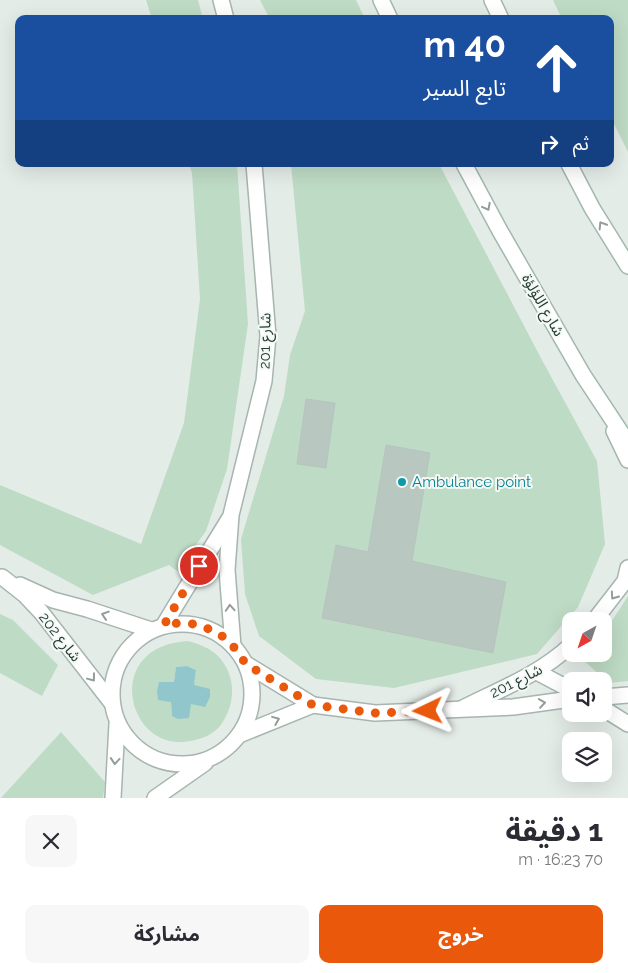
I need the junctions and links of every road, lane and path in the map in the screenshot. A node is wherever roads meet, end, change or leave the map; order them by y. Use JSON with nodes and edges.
{"nodes":[{"id":1,"x":221,"y":0,"type":"edge"},
{"id":2,"x":381,"y":0,"type":"edge"},
{"id":3,"x":492,"y":0,"type":"edge"},
{"id":4,"x":225,"y":15,"type":"edge"},
{"id":5,"x":388,"y":15,"type":"edge"},
{"id":6,"x":499,"y":15,"type":"edge"},
{"id":7,"x":254,"y":167,"type":"edge"},
{"id":8,"x":466,"y":167,"type":"edge"},
{"id":9,"x":572,"y":167,"type":"edge"},
{"id":10,"x":628,"y":266,"type":"edge"},
{"id":11,"x":583,"y":375,"type":"junction"},
{"id":12,"x":628,"y":443,"type":"edge"},
{"id":13,"x":628,"y":460,"type":"edge"},
{"id":14,"x":231,"y":515,"type":"junction"},
{"id":15,"x":628,"y":568,"type":"edge"},
{"id":16,"x":1,"y":577,"type":"edge"},
{"id":17,"x":601,"y":612,"type":"edge"},
{"id":18,"x":157,"y":627,"type":"junction"},
{"id":19,"x":233,"y":646,"type":"junction"},
{"id":20,"x":562,"y":653,"type":"edge"},
{"id":21,"x":246,"y":664,"type":"junction"},
{"id":22,"x":537,"y":672,"type":"junction"},
{"id":23,"x":562,"y":685,"type":"edge"},
{"id":24,"x":628,"y":695,"type":"edge"},
{"id":25,"x":612,"y":696,"type":"edge"},
{"id":26,"x":562,"y":700,"type":"edge"},
{"id":27,"x":111,"y":702,"type":"junction"},
{"id":28,"x":313,"y":705,"type":"junction"},
{"id":29,"x":456,"y":711,"type":"junction"},
{"id":30,"x":612,"y":714,"type":"edge"},
{"id":31,"x":117,"y":724,"type":"junction"},
{"id":32,"x":628,"y":724,"type":"edge"},
{"id":33,"x":239,"y":735,"type":"junction"},
{"id":34,"x":211,"y":758,"type":"junction"},
{"id":35,"x":113,"y":798,"type":"edge"},
{"id":36,"x":155,"y":798,"type":"edge"}],
"edges":[{"from":1,"to":4,"type":"street"},
{"from":2,"to":5,"type":"street"},
{"from":3,"to":6,"type":"street"},
{"from":7,"to":14,"type":"street","name":"شارع 201"},
{"from":8,"to":11,"type":"street","name":"شارع اللؤلؤة","one_way":true},
{"from":10,"to":9,"type":"street","one_way":true},
{"from":11,"to":12,"type":"street","name":"شارع اللؤلؤة"},
{"from":11,"to":13,"type":"street"},
{"from":14,"to":18,"type":"street","name":"شارع 201"},
{"from":19,"to":14,"type":"street","name":"شارع 201","one_way":true},
{"from":15,"to":17,"type":"street","one_way":true},
{"from":18,"to":16,"type":"street","name":"شارع 202","one_way":true},
{"from":16,"to":27,"type":"street","name":"شارع 202","one_way":true},
{"from":18,"to":19,"type":"street"},
{"from":18,"to":27,"type":"street"},
{"from":19,"to":21,"type":"street"},
{"from":20,"to":22,"type":"street","name":"شارع 201"},
{"from":21,"to":28,"type":"street","name":"شارع 201"},
{"from":21,"to":33,"type":"street"},
{"from":22,"to":23,"type":"street"},
{"from":22,"to":29,"type":"street","name":"شارع 201"},
{"from":24,"to":25,"type":"street"},
{"from":29,"to":26,"type":"street","name":"شارع 201","one_way":true},
{"from":27,"to":31,"type":"street"},
{"from":28,"to":29,"type":"street","name":"شارع 201"},
{"from":33,"to":28,"type":"street","name":"شارع 201","one_way":true},
{"from":30,"to":32,"type":"street"},
{"from":31,"to":34,"type":"street"},
{"from":31,"to":35,"type":"street","one_way":true},
{"from":33,"to":34,"type":"street"},
{"from":34,"to":36,"type":"street"}]}
